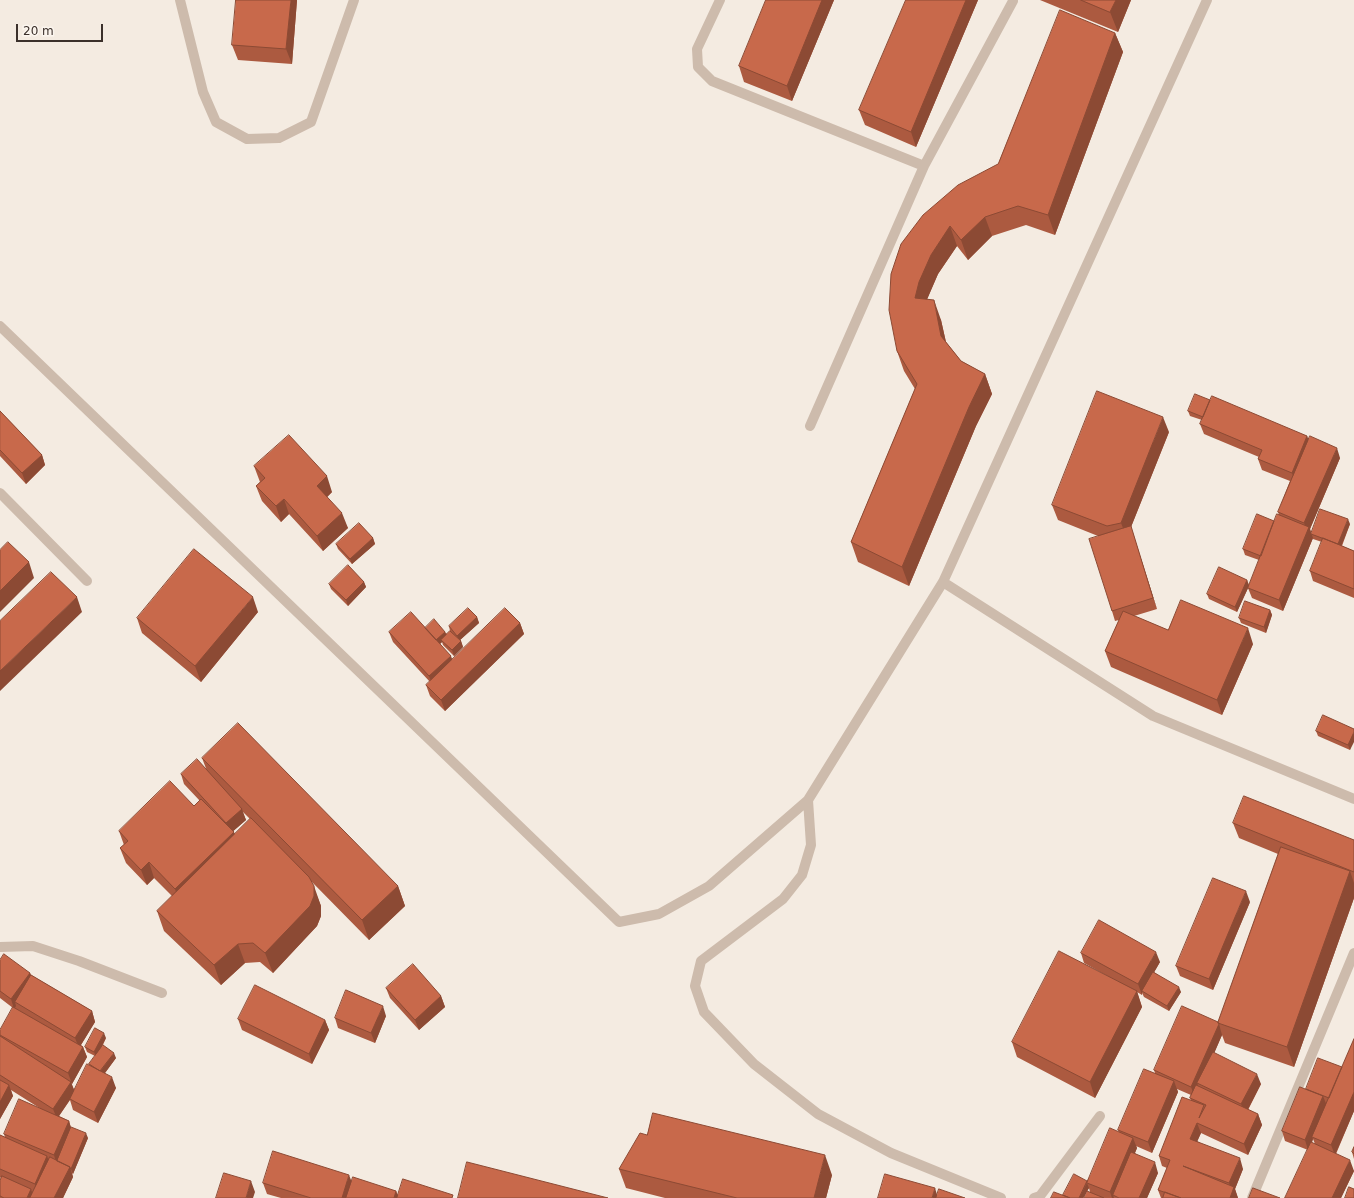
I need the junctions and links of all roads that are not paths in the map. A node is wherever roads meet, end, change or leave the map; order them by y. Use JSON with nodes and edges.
{"nodes":[{"id":1,"x":180,"y":0,"type":"edge"},
{"id":2,"x":354,"y":0,"type":"edge"},
{"id":3,"x":720,"y":0,"type":"edge"},
{"id":4,"x":1207,"y":0,"type":"edge"},
{"id":5,"x":1013,"y":1,"type":"dead end"},
{"id":6,"x":924,"y":166,"type":"junction"},
{"id":7,"x":0,"y":326,"type":"edge"},
{"id":8,"x":810,"y":426,"type":"dead end"},
{"id":9,"x":0,"y":493,"type":"edge"},
{"id":10,"x":87,"y":581,"type":"dead end"},
{"id":11,"x":943,"y":582,"type":"junction"},
{"id":12,"x":1354,"y":799,"type":"edge"},
{"id":13,"x":808,"y":800,"type":"junction"},
{"id":14,"x":0,"y":947,"type":"edge"},
{"id":15,"x":1354,"y":954,"type":"edge"},
{"id":16,"x":162,"y":993,"type":"dead end"},
{"id":17,"x":1100,"y":1116,"type":"dead end"},
{"id":18,"x":1001,"y":1198,"type":"edge"},
{"id":19,"x":1034,"y":1198,"type":"edge"},
{"id":20,"x":1252,"y":1198,"type":"edge"}],
"edges":[{"from":1,"to":2,"type":"street"},
{"from":3,"to":6,"type":"street"},
{"from":4,"to":11,"type":"street"},
{"from":5,"to":6,"type":"street"},
{"from":6,"to":8,"type":"street"},
{"from":7,"to":13,"type":"street"},
{"from":9,"to":10,"type":"street"},
{"from":11,"to":12,"type":"street"},
{"from":11,"to":13,"type":"street"},
{"from":13,"to":18,"type":"street"},
{"from":14,"to":16,"type":"street"},
{"from":15,"to":20,"type":"street"},
{"from":17,"to":19,"type":"street"}]}
